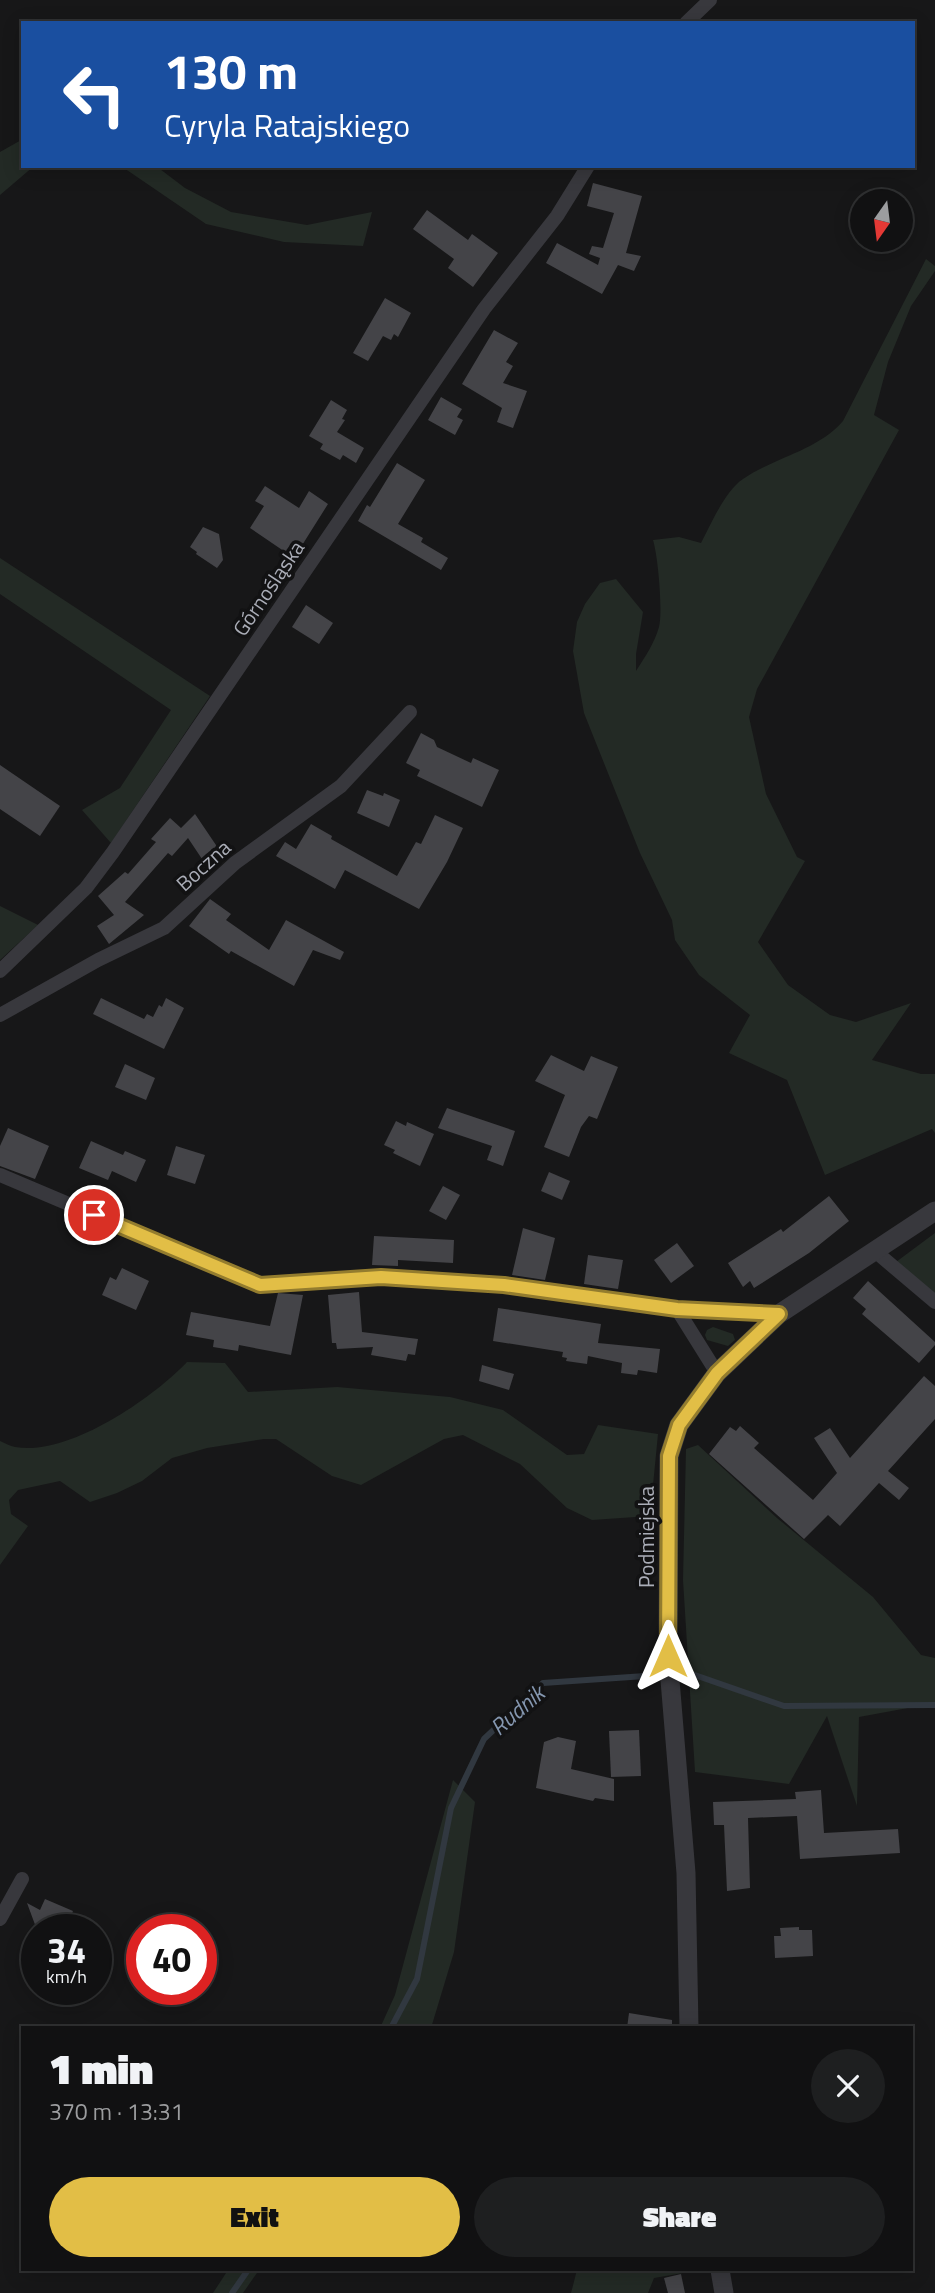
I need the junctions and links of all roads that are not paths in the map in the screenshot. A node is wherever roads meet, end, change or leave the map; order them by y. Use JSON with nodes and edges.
{"nodes":[{"id":1,"x":710,"y":0,"type":"edge"},
{"id":2,"x":688,"y":21,"type":"edge"},
{"id":3,"x":587,"y":168,"type":"edge"},
{"id":4,"x":410,"y":712,"type":"dead end"},
{"id":5,"x":0,"y":971,"type":"edge"},
{"id":6,"x":0,"y":1016,"type":"edge"},
{"id":7,"x":0,"y":1175,"type":"edge"},
{"id":8,"x":935,"y":1211,"type":"edge"},
{"id":9,"x":877,"y":1252,"type":"junction"},
{"id":10,"x":935,"y":1302,"type":"edge"},
{"id":11,"x":677,"y":1309,"type":"junction"},
{"id":12,"x":779,"y":1314,"type":"junction"},
{"id":13,"x":717,"y":1373,"type":"junction"},
{"id":14,"x":22,"y":1879,"type":"dead end"},
{"id":15,"x":0,"y":1919,"type":"edge"},
{"id":16,"x":689,"y":2026,"type":"edge"},
{"id":17,"x":720,"y":2271,"type":"edge"},
{"id":18,"x":724,"y":2293,"type":"edge"}],
"edges":[{"from":1,"to":2,"type":"street"},
{"from":3,"to":5,"type":"street","name":"Górnośląska"},
{"from":4,"to":6,"type":"street","name":"Boczna"},
{"from":7,"to":11,"type":"street"},
{"from":8,"to":9,"type":"street","name":"Podmiejska"},
{"from":9,"to":10,"type":"street"},
{"from":9,"to":12,"type":"street","name":"Podmiejska"},
{"from":11,"to":12,"type":"street"},
{"from":11,"to":13,"type":"street"},
{"from":12,"to":13,"type":"street","name":"Podmiejska"},
{"from":13,"to":16,"type":"street","name":"Podmiejska"},
{"from":14,"to":15,"type":"street"},
{"from":17,"to":18,"type":"street"}]}
